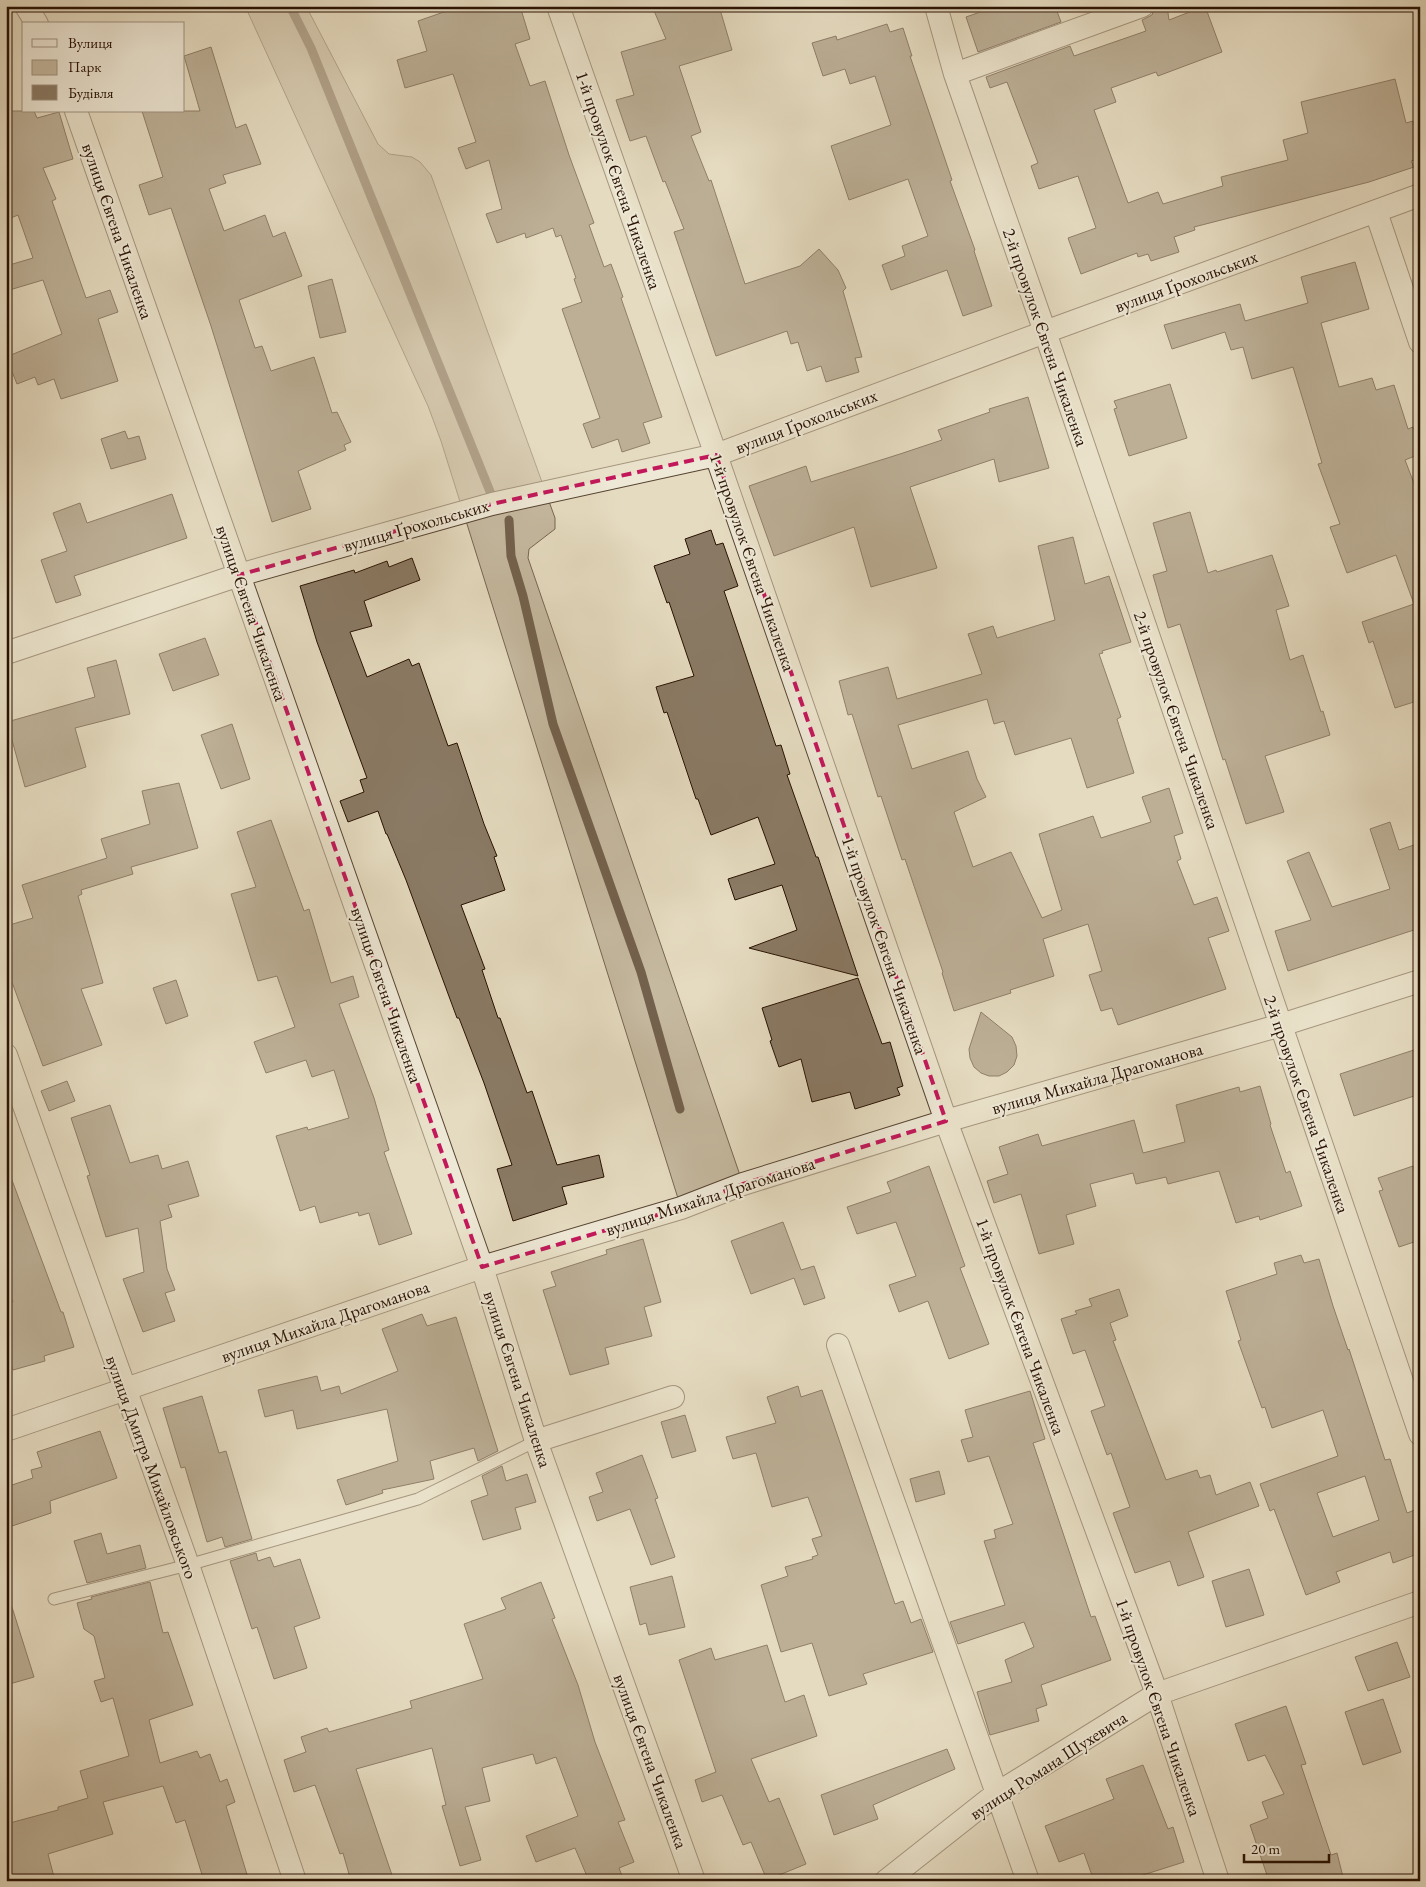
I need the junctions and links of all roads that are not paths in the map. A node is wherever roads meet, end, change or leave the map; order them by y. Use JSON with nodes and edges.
{"nodes":[{"id":1,"x":26,"y":6,"type":"edge"},
{"id":2,"x":558,"y":6,"type":"edge"},
{"id":3,"x":936,"y":6,"type":"edge"},
{"id":4,"x":1142,"y":6,"type":"edge"},
{"id":5,"x":36,"y":22,"type":"edge"},
{"id":6,"x":955,"y":74,"type":"junction"},
{"id":7,"x":76,"y":112,"type":"edge"},
{"id":8,"x":1420,"y":195,"type":"edge"},
{"id":9,"x":1376,"y":212,"type":"junction"},
{"id":10,"x":1045,"y":332,"type":"junction"},
{"id":11,"x":1420,"y":342,"type":"edge"},
{"id":12,"x":716,"y":455,"type":"junction"},
{"id":13,"x":239,"y":575,"type":"junction"},
{"id":14,"x":6,"y":653,"type":"edge"},
{"id":15,"x":1420,"y":981,"type":"edge"},
{"id":16,"x":1281,"y":1025,"type":"junction"},
{"id":17,"x":6,"y":1055,"type":"edge"},
{"id":18,"x":946,"y":1121,"type":"junction"},
{"id":19,"x":482,"y":1267,"type":"junction"},
{"id":20,"x":838,"y":1345,"type":"dead end"},
{"id":21,"x":124,"y":1390,"type":"junction"},
{"id":22,"x":673,"y":1397,"type":"dead end"},
{"id":23,"x":6,"y":1430,"type":"edge"},
{"id":24,"x":1420,"y":1434,"type":"edge"},
{"id":25,"x":536,"y":1440,"type":"junction"},
{"id":26,"x":188,"y":1565,"type":"junction"},
{"id":27,"x":54,"y":1599,"type":"dead end"},
{"id":28,"x":1420,"y":1602,"type":"edge"},
{"id":29,"x":1156,"y":1694,"type":"junction"},
{"id":30,"x":996,"y":1794,"type":"junction"},
{"id":31,"x":295,"y":1881,"type":"edge"},
{"id":32,"x":694,"y":1881,"type":"edge"},
{"id":33,"x":886,"y":1881,"type":"edge"},
{"id":34,"x":1028,"y":1881,"type":"edge"},
{"id":35,"x":1218,"y":1881,"type":"edge"}],
"edges":[{"from":1,"to":5,"type":"street"},
{"from":2,"to":12,"type":"street","name":"1-й провулок Євгена Чикаленка"},
{"from":3,"to":6,"type":"street","name":"2-й провулок Євгена Чикаленка"},
{"from":4,"to":6,"type":"street"},
{"from":6,"to":10,"type":"street","name":"2-й провулок Євгена Чикаленка"},
{"from":7,"to":13,"type":"street","name":"вулиця Євгена Чикаленка"},
{"from":8,"to":9,"type":"street","name":"вулиця Ґрохольських"},
{"from":9,"to":10,"type":"street","name":"вулиця Ґрохольських"},
{"from":9,"to":11,"type":"street"},
{"from":10,"to":12,"type":"street","name":"вулиця Ґрохольських"},
{"from":10,"to":16,"type":"street","name":"2-й провулок Євгена Чикаленка"},
{"from":12,"to":13,"type":"street","name":"вулиця Ґрохольських"},
{"from":12,"to":18,"type":"street","name":"1-й провулок Євгена Чикаленка"},
{"from":13,"to":14,"type":"street","name":"вулиця Ґрохольських"},
{"from":13,"to":19,"type":"street","name":"вулиця Євгена Чикаленка"},
{"from":15,"to":16,"type":"street","name":"вулиця Михайла Драгоманова"},
{"from":16,"to":18,"type":"street","name":"вулиця Михайла Драгоманова"},
{"from":16,"to":24,"type":"street","name":"2-й провулок Євгена Чикаленка"},
{"from":17,"to":21,"type":"street","name":"вулиця Дмитра Михайловського"},
{"from":18,"to":19,"type":"street","name":"вулиця Михайла Драгоманова"},
{"from":18,"to":29,"type":"street","name":"1-й провулок Євгена Чикаленка"},
{"from":19,"to":21,"type":"street","name":"вулиця Михайла Драгоманова"},
{"from":19,"to":25,"type":"street","name":"вулиця Євгена Чикаленка"},
{"from":20,"to":30,"type":"street"},
{"from":21,"to":23,"type":"street","name":"вулиця Михайла Драгоманова"},
{"from":21,"to":26,"type":"street","name":"вулиця Дмитра Михайловського"},
{"from":22,"to":25,"type":"street"},
{"from":25,"to":26,"type":"lane"},
{"from":25,"to":32,"type":"street","name":"вулиця Євгена Чикаленка"},
{"from":26,"to":27,"type":"lane"},
{"from":26,"to":31,"type":"street","name":"вулиця Дмитра Михайловського"},
{"from":28,"to":29,"type":"street","name":"вулиця Романа Шухевича"},
{"from":29,"to":30,"type":"street","name":"вулиця Романа Шухевича"},
{"from":29,"to":35,"type":"street","name":"1-й провулок Євгена Чикаленка"},
{"from":30,"to":33,"type":"street","name":"вулиця Романа Шухевича"},
{"from":30,"to":34,"type":"street"}]}
